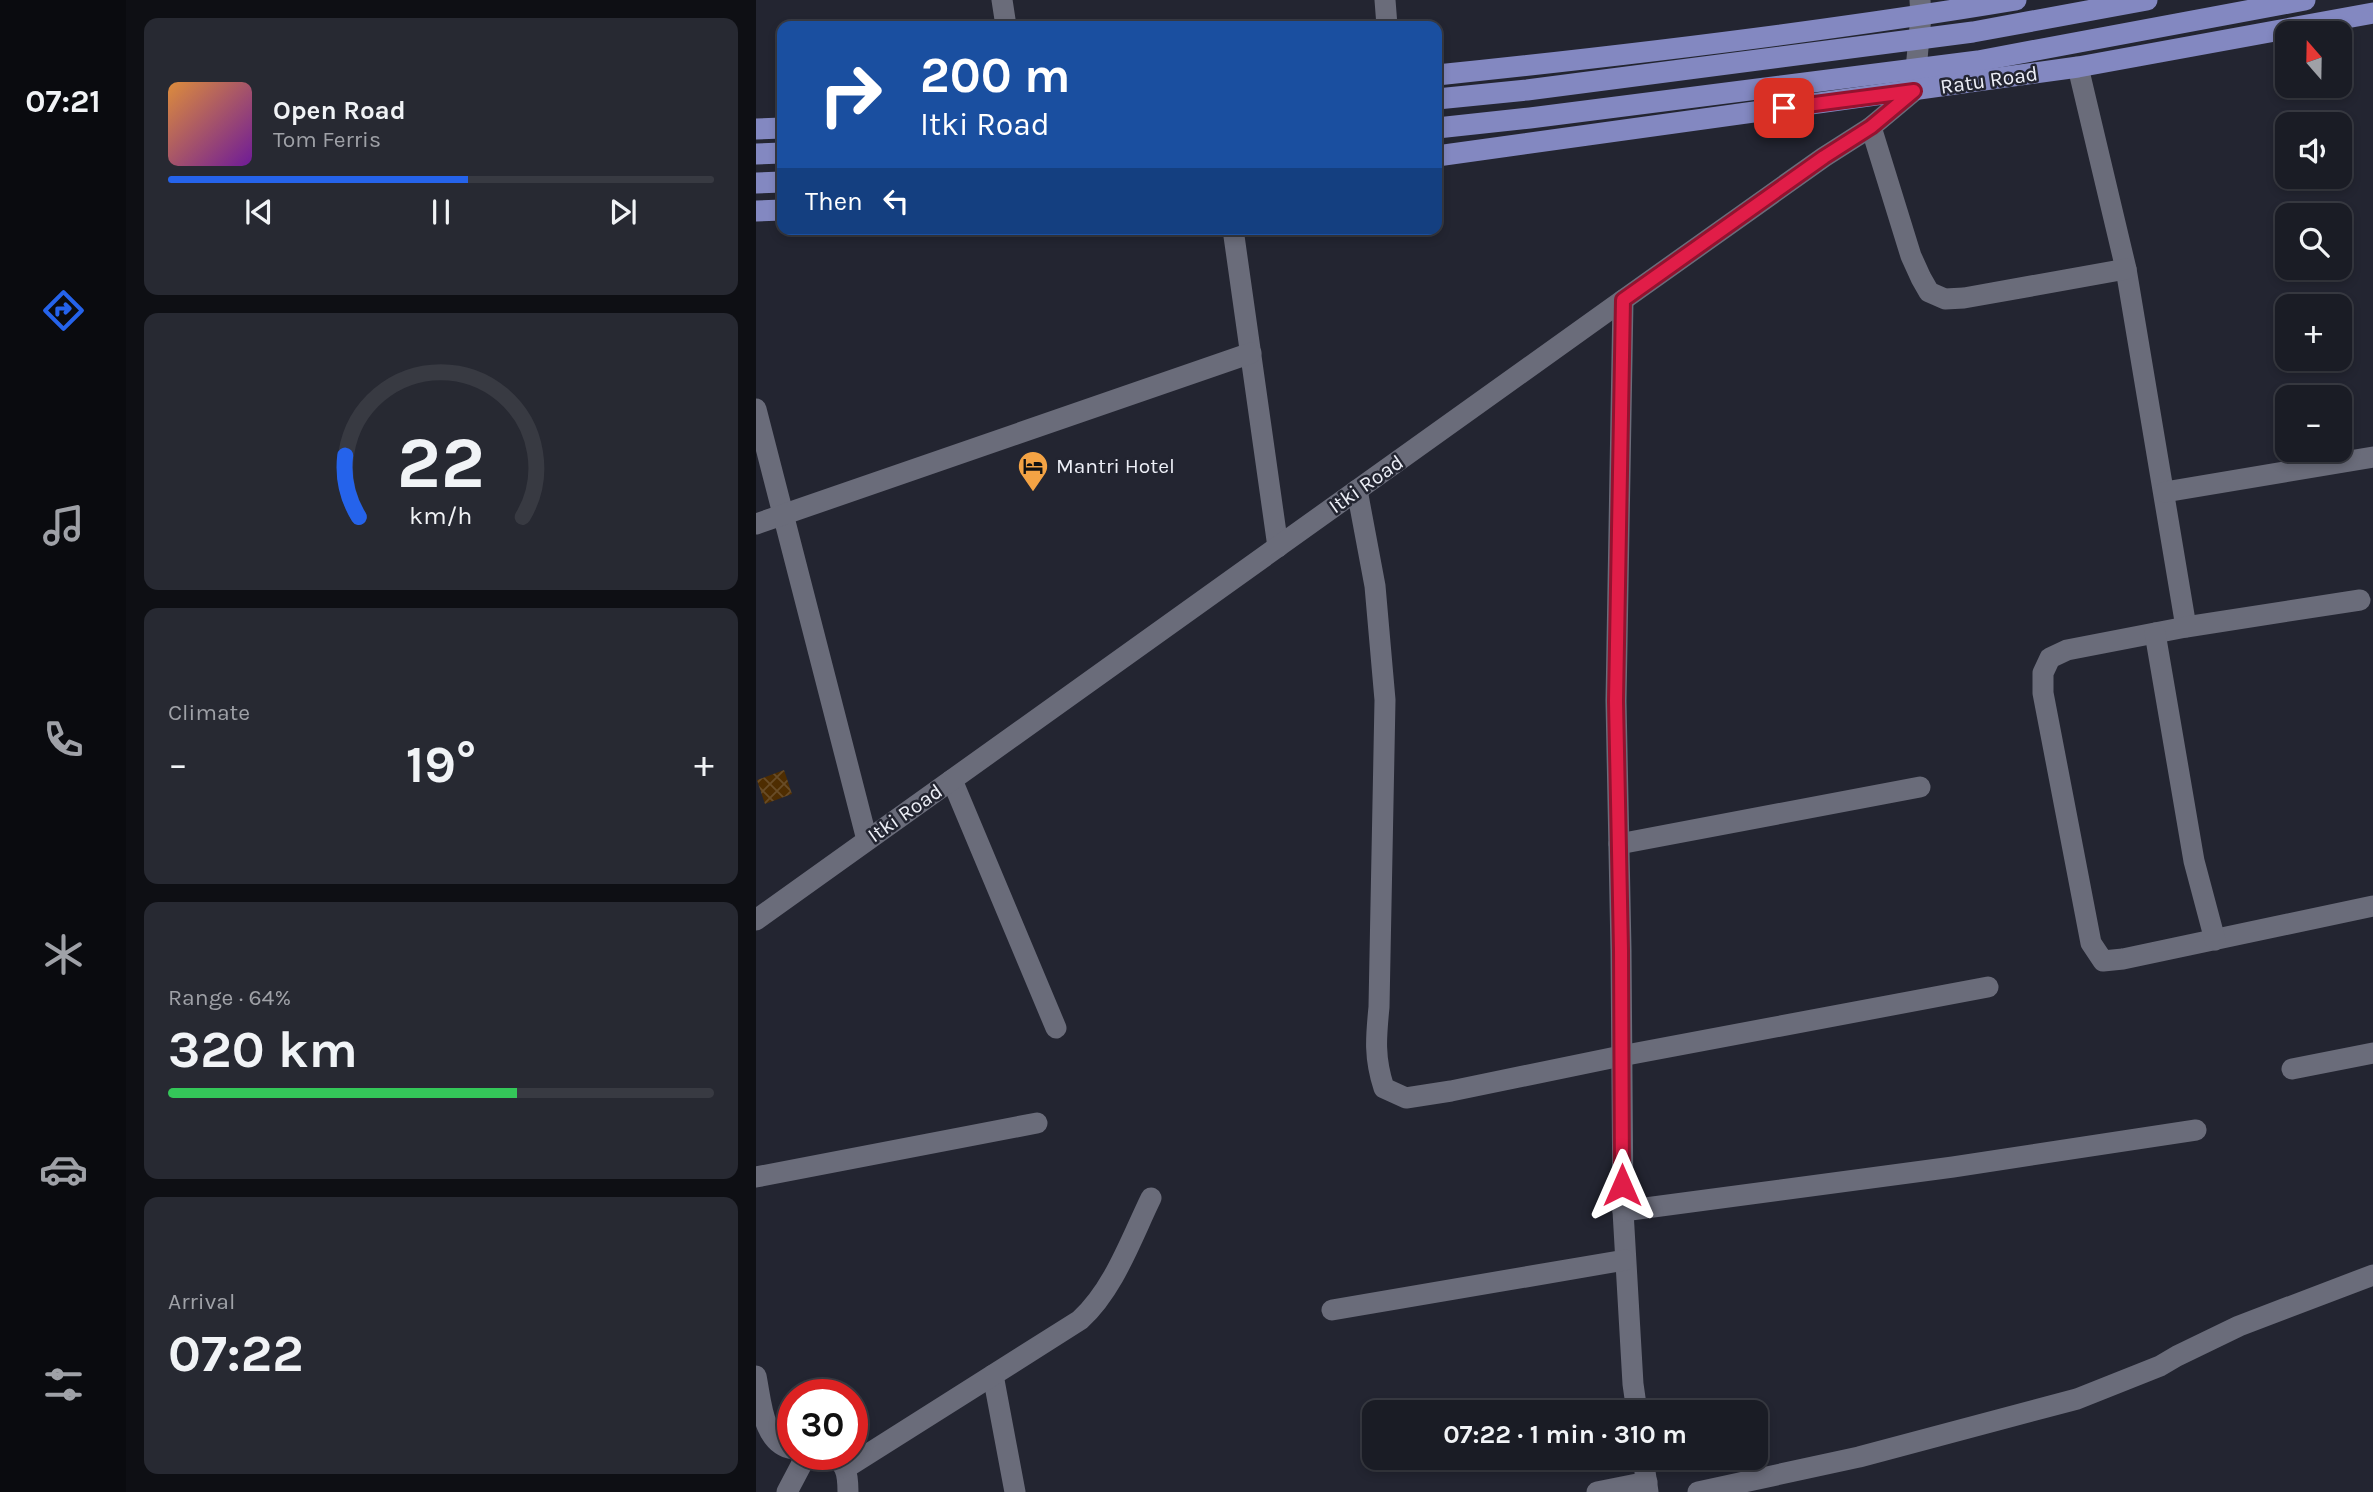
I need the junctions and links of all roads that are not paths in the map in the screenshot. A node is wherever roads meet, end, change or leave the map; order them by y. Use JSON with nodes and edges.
{"nodes":[{"id":1,"x":1002,"y":0,"type":"edge"},
{"id":2,"x":1385,"y":0,"type":"edge"},
{"id":3,"x":2016,"y":0,"type":"edge"},
{"id":4,"x":2147,"y":0,"type":"edge"},
{"id":5,"x":2305,"y":0,"type":"edge"},
{"id":6,"x":1920,"y":8,"type":"edge"},
{"id":7,"x":2373,"y":13,"type":"edge"},
{"id":8,"x":1005,"y":21,"type":"edge"},
{"id":9,"x":1387,"y":21,"type":"edge"},
{"id":10,"x":2078,"y":67,"type":"junction"},
{"id":11,"x":1442,"y":74,"type":"edge"},
{"id":12,"x":1914,"y":91,"type":"junction"},
{"id":13,"x":1442,"y":98,"type":"edge"},
{"id":14,"x":1442,"y":127,"type":"edge"},
{"id":15,"x":1871,"y":127,"type":"junction"},
{"id":16,"x":777,"y":128,"type":"edge"},
{"id":17,"x":756,"y":129,"type":"edge"},
{"id":18,"x":777,"y":153,"type":"edge"},
{"id":19,"x":756,"y":154,"type":"edge"},
{"id":20,"x":1442,"y":155,"type":"edge"},
{"id":21,"x":777,"y":182,"type":"edge"},
{"id":22,"x":756,"y":183,"type":"edge"},
{"id":23,"x":777,"y":210,"type":"edge"},
{"id":24,"x":756,"y":211,"type":"edge"},
{"id":25,"x":1234,"y":235,"type":"edge"},
{"id":26,"x":2126,"y":269,"type":"junction"},
{"id":27,"x":1623,"y":300,"type":"junction"},
{"id":28,"x":1251,"y":353,"type":"junction"},
{"id":29,"x":756,"y":410,"type":"edge"},
{"id":30,"x":2373,"y":457,"type":"edge"},
{"id":31,"x":1357,"y":490,"type":"junction"},
{"id":32,"x":2165,"y":492,"type":"junction"},
{"id":33,"x":784,"y":513,"type":"junction"},
{"id":34,"x":756,"y":524,"type":"edge"},
{"id":35,"x":1278,"y":547,"type":"junction"},
{"id":36,"x":2360,"y":600,"type":"dead end"},
{"id":37,"x":2186,"y":627,"type":"junction"},
{"id":38,"x":2155,"y":633,"type":"junction"},
{"id":39,"x":952,"y":780,"type":"junction"},
{"id":40,"x":1920,"y":786,"type":"dead end"},
{"id":41,"x":867,"y":840,"type":"junction"},
{"id":42,"x":1619,"y":844,"type":"junction"},
{"id":43,"x":2373,"y":906,"type":"edge"},
{"id":44,"x":756,"y":920,"type":"edge"},
{"id":45,"x":2215,"y":940,"type":"junction"},
{"id":46,"x":1988,"y":987,"type":"dead end"},
{"id":47,"x":1056,"y":1028,"type":"dead end"},
{"id":48,"x":2373,"y":1053,"type":"edge"},
{"id":49,"x":1622,"y":1056,"type":"junction"},
{"id":50,"x":2292,"y":1069,"type":"dead end"},
{"id":51,"x":1037,"y":1123,"type":"dead end"},
{"id":52,"x":2196,"y":1130,"type":"dead end"},
{"id":53,"x":756,"y":1177,"type":"edge"},
{"id":54,"x":1151,"y":1198,"type":"dead end"},
{"id":55,"x":1623,"y":1211,"type":"junction"},
{"id":56,"x":1625,"y":1260,"type":"junction"},
{"id":57,"x":2373,"y":1275,"type":"edge"},
{"id":58,"x":1332,"y":1310,"type":"dead end"},
{"id":59,"x":993,"y":1375,"type":"junction"},
{"id":60,"x":756,"y":1376,"type":"edge"},
{"id":61,"x":1635,"y":1400,"type":"edge"},
{"id":62,"x":777,"y":1440,"type":"edge"},
{"id":63,"x":868,"y":1454,"type":"edge"},
{"id":64,"x":799,"y":1470,"type":"edge"},
{"id":65,"x":846,"y":1470,"type":"edge"},
{"id":66,"x":1648,"y":1487,"type":"edge"},
{"id":67,"x":788,"y":1492,"type":"edge"},
{"id":68,"x":848,"y":1492,"type":"edge"},
{"id":69,"x":1016,"y":1492,"type":"edge"},
{"id":70,"x":1597,"y":1492,"type":"edge"},
{"id":71,"x":1698,"y":1492,"type":"edge"}],
"edges":[{"from":1,"to":8,"type":"street"},
{"from":2,"to":9,"type":"street"},
{"from":3,"to":6,"type":"main road"},
{"from":4,"to":13,"type":"main road"},
{"from":5,"to":14,"type":"main road"},
{"from":6,"to":11,"type":"main road"},
{"from":6,"to":12,"type":"street"},
{"from":7,"to":10,"type":"main road","name":"Ratu Road"},
{"from":10,"to":12,"type":"main road","name":"Ratu Road"},
{"from":10,"to":26,"type":"street"},
{"from":12,"to":15,"type":"street","name":"Itki Road"},
{"from":12,"to":20,"type":"main road","name":"Ratu Road"},
{"from":15,"to":26,"type":"street"},
{"from":15,"to":27,"type":"street","name":"Itki Road"},
{"from":16,"to":17,"type":"main road"},
{"from":18,"to":19,"type":"main road"},
{"from":21,"to":22,"type":"main road"},
{"from":23,"to":24,"type":"main road"},
{"from":25,"to":28,"type":"street"},
{"from":26,"to":32,"type":"street"},
{"from":27,"to":31,"type":"street","name":"Itki Road"},
{"from":27,"to":42,"type":"street"},
{"from":28,"to":33,"type":"street"},
{"from":28,"to":35,"type":"street"},
{"from":29,"to":33,"type":"street"},
{"from":30,"to":32,"type":"street"},
{"from":31,"to":35,"type":"street","name":"Itki Road"},
{"from":31,"to":49,"type":"street"},
{"from":32,"to":37,"type":"street"},
{"from":33,"to":34,"type":"street"},
{"from":33,"to":41,"type":"street"},
{"from":35,"to":39,"type":"street","name":"Itki Road"},
{"from":36,"to":37,"type":"street"},
{"from":37,"to":38,"type":"street"},
{"from":38,"to":45,"type":"street"},
{"from":38,"to":45,"type":"street"},
{"from":39,"to":41,"type":"street","name":"Itki Road"},
{"from":39,"to":47,"type":"street"},
{"from":40,"to":42,"type":"street"},
{"from":41,"to":44,"type":"street","name":"Itki Road"},
{"from":42,"to":49,"type":"street"},
{"from":43,"to":45,"type":"street"},
{"from":46,"to":49,"type":"street"},
{"from":48,"to":50,"type":"street"},
{"from":49,"to":55,"type":"street"},
{"from":51,"to":53,"type":"street"},
{"from":52,"to":55,"type":"street"},
{"from":54,"to":59,"type":"street"},
{"from":55,"to":56,"type":"street"},
{"from":56,"to":58,"type":"street"},
{"from":56,"to":61,"type":"street"},
{"from":57,"to":71,"type":"street"},
{"from":59,"to":63,"type":"street"},
{"from":59,"to":69,"type":"street"},
{"from":60,"to":62,"type":"street"},
{"from":64,"to":67,"type":"street"},
{"from":65,"to":68,"type":"street"},
{"from":66,"to":70,"type":"street"}]}
